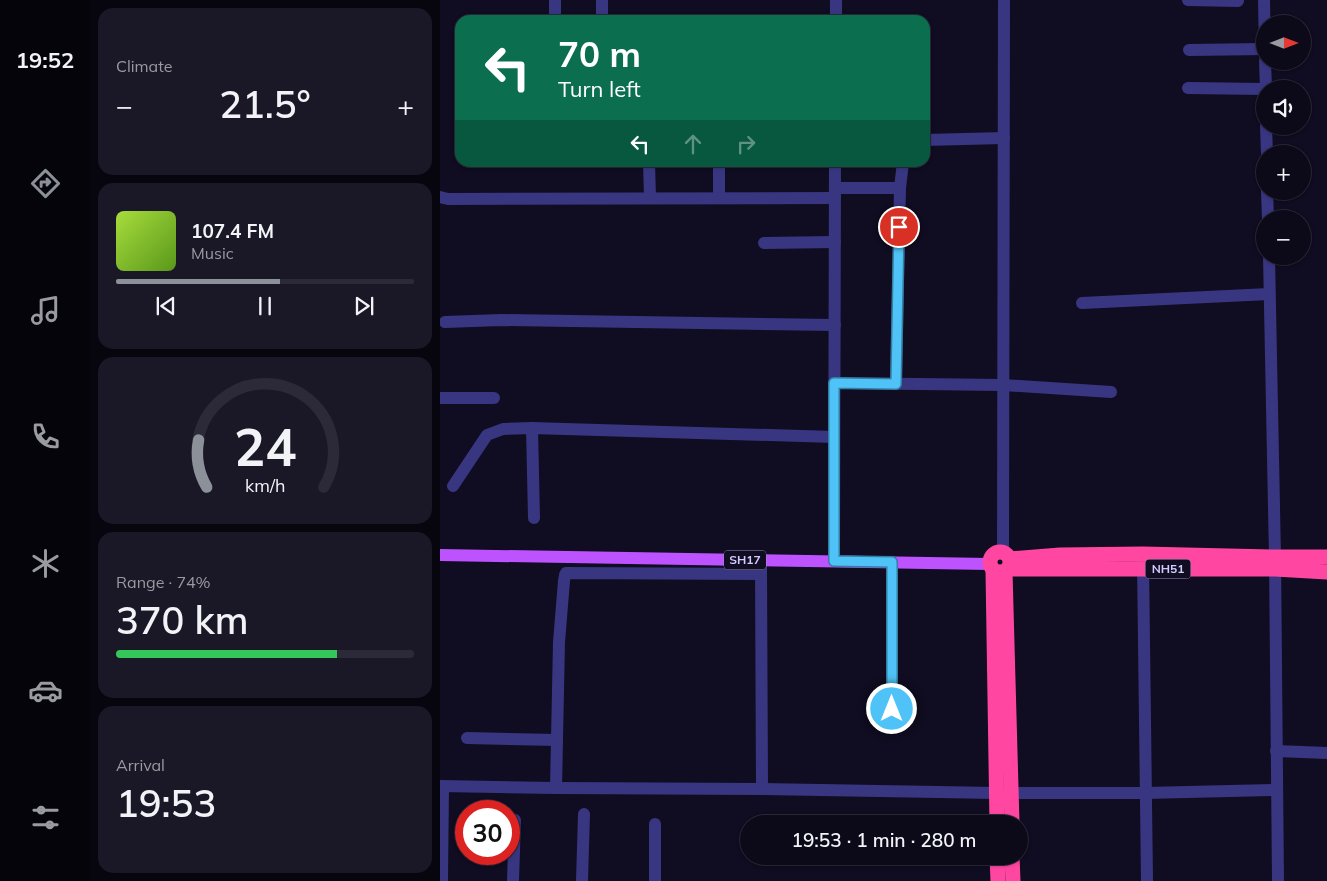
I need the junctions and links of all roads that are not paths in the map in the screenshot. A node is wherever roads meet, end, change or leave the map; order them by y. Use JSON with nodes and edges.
{"nodes":[{"id":1,"x":555,"y":0,"type":"edge"},
{"id":2,"x":602,"y":0,"type":"edge"},
{"id":3,"x":836,"y":0,"type":"edge"},
{"id":4,"x":1004,"y":0,"type":"edge"},
{"id":5,"x":1188,"y":0,"type":"edge"},
{"id":6,"x":1264,"y":0,"type":"edge"},
{"id":7,"x":1238,"y":1,"type":"edge"},
{"id":8,"x":554,"y":15,"type":"edge"},
{"id":9,"x":602,"y":15,"type":"edge"},
{"id":10,"x":836,"y":15,"type":"edge"},
{"id":11,"x":1264,"y":15,"type":"edge"},
{"id":12,"x":1256,"y":49,"type":"edge"},
{"id":13,"x":1189,"y":50,"type":"dead end"},
{"id":14,"x":1188,"y":88,"type":"dead end"},
{"id":15,"x":1256,"y":89,"type":"edge"},
{"id":16,"x":1004,"y":138,"type":"junction"},
{"id":17,"x":930,"y":140,"type":"edge"},
{"id":18,"x":649,"y":167,"type":"edge"},
{"id":19,"x":720,"y":167,"type":"edge"},
{"id":20,"x":835,"y":167,"type":"edge"},
{"id":21,"x":902,"y":167,"type":"edge"},
{"id":22,"x":900,"y":188,"type":"junction"},
{"id":23,"x":835,"y":193,"type":"junction"},
{"id":24,"x":440,"y":197,"type":"edge"},
{"id":25,"x":650,"y":198,"type":"junction"},
{"id":26,"x":720,"y":198,"type":"junction"},
{"id":27,"x":835,"y":242,"type":"junction"},
{"id":28,"x":764,"y":243,"type":"dead end"},
{"id":29,"x":1268,"y":265,"type":"edge"},
{"id":30,"x":1269,"y":294,"type":"junction"},
{"id":31,"x":1082,"y":303,"type":"dead end"},
{"id":32,"x":445,"y":322,"type":"dead end"},
{"id":33,"x":834,"y":325,"type":"junction"},
{"id":34,"x":834,"y":383,"type":"junction"},
{"id":35,"x":896,"y":384,"type":"junction"},
{"id":36,"x":1003,"y":385,"type":"junction"},
{"id":37,"x":1111,"y":392,"type":"dead end"},
{"id":38,"x":440,"y":398,"type":"edge"},
{"id":39,"x":494,"y":398,"type":"dead end"},
{"id":40,"x":532,"y":428,"type":"junction"},
{"id":41,"x":834,"y":437,"type":"junction"},
{"id":42,"x":453,"y":486,"type":"dead end"},
{"id":43,"x":534,"y":518,"type":"dead end"},
{"id":44,"x":1143,"y":554,"type":"junction"},
{"id":45,"x":440,"y":555,"type":"edge"},
{"id":46,"x":1327,"y":557,"type":"edge"},
{"id":47,"x":761,"y":561,"type":"junction"},
{"id":48,"x":834,"y":561,"type":"junction"},
{"id":49,"x":892,"y":562,"type":"junction"},
{"id":50,"x":1275,"y":563,"type":"junction"},
{"id":51,"x":1001,"y":564,"type":"junction"},
{"id":52,"x":1143,"y":569,"type":"junction"},
{"id":53,"x":1327,"y":572,"type":"edge"},
{"id":54,"x":761,"y":574,"type":"junction"},
{"id":55,"x":892,"y":709,"type":"dead end"},
{"id":56,"x":467,"y":738,"type":"dead end"},
{"id":57,"x":557,"y":740,"type":"junction"},
{"id":58,"x":1276,"y":751,"type":"junction"},
{"id":59,"x":1327,"y":752,"type":"edge"},
{"id":60,"x":441,"y":786,"type":"edge"},
{"id":61,"x":556,"y":788,"type":"junction"},
{"id":62,"x":762,"y":789,"type":"junction"},
{"id":63,"x":1277,"y":790,"type":"junction"},
{"id":64,"x":1145,"y":792,"type":"junction"},
{"id":65,"x":1004,"y":793,"type":"junction"},
{"id":66,"x":584,"y":814,"type":"dead end"},
{"id":67,"x":999,"y":815,"type":"edge"},
{"id":68,"x":1010,"y":815,"type":"edge"},
{"id":69,"x":655,"y":824,"type":"dead end"},
{"id":70,"x":514,"y":865,"type":"edge"},
{"id":71,"x":997,"y":865,"type":"edge"},
{"id":72,"x":1012,"y":865,"type":"edge"},
{"id":73,"x":442,"y":881,"type":"edge"},
{"id":74,"x":513,"y":881,"type":"edge"},
{"id":75,"x":582,"y":881,"type":"edge"},
{"id":76,"x":655,"y":881,"type":"edge"},
{"id":77,"x":998,"y":881,"type":"edge"},
{"id":78,"x":1013,"y":881,"type":"edge"},
{"id":79,"x":1147,"y":881,"type":"edge"},
{"id":80,"x":1278,"y":881,"type":"edge"}],
"edges":[{"from":1,"to":8,"type":"street"},
{"from":2,"to":9,"type":"street"},
{"from":3,"to":10,"type":"street"},
{"from":4,"to":16,"type":"street"},
{"from":5,"to":7,"type":"street"},
{"from":6,"to":11,"type":"street"},
{"from":12,"to":13,"type":"street"},
{"from":14,"to":15,"type":"street"},
{"from":16,"to":17,"type":"street"},
{"from":16,"to":36,"type":"street"},
{"from":18,"to":25,"type":"street"},
{"from":19,"to":26,"type":"street"},
{"from":20,"to":23,"type":"street"},
{"from":21,"to":22,"type":"street"},
{"from":22,"to":23,"type":"street"},
{"from":22,"to":35,"type":"street"},
{"from":23,"to":26,"type":"street"},
{"from":23,"to":27,"type":"street"},
{"from":24,"to":25,"type":"street"},
{"from":25,"to":26,"type":"street"},
{"from":27,"to":28,"type":"street"},
{"from":27,"to":33,"type":"street"},
{"from":29,"to":30,"type":"street"},
{"from":30,"to":31,"type":"street"},
{"from":30,"to":50,"type":"street"},
{"from":32,"to":33,"type":"street"},
{"from":33,"to":34,"type":"street"},
{"from":34,"to":35,"type":"street"},
{"from":34,"to":41,"type":"street"},
{"from":35,"to":36,"type":"street"},
{"from":36,"to":37,"type":"street"},
{"from":36,"to":51,"type":"street"},
{"from":38,"to":39,"type":"street"},
{"from":40,"to":41,"type":"street"},
{"from":40,"to":42,"type":"street"},
{"from":40,"to":43,"type":"street"},
{"from":41,"to":48,"type":"street"},
{"from":44,"to":50,"type":"highway","number":"NH51"},
{"from":44,"to":51,"type":"highway","number":"NH51"},
{"from":44,"to":52,"type":"street"},
{"from":45,"to":47,"type":"main road","number":"SH17"},
{"from":46,"to":50,"type":"highway","number":"NH51"},
{"from":47,"to":48,"type":"main road","number":"SH17"},
{"from":47,"to":54,"type":"street"},
{"from":48,"to":49,"type":"main road","number":"SH17"},
{"from":49,"to":51,"type":"main road","number":"SH17"},
{"from":49,"to":55,"type":"street"},
{"from":50,"to":52,"type":"highway","number":"NH51"},
{"from":50,"to":53,"type":"highway","number":"NH51"},
{"from":50,"to":58,"type":"street"},
{"from":51,"to":52,"type":"highway","number":"NH51"},
{"from":51,"to":65,"type":"highway"},
{"from":52,"to":64,"type":"street"},
{"from":54,"to":57,"type":"street"},
{"from":54,"to":62,"type":"street"},
{"from":56,"to":57,"type":"street"},
{"from":57,"to":61,"type":"street"},
{"from":58,"to":59,"type":"street"},
{"from":58,"to":63,"type":"street"},
{"from":60,"to":61,"type":"street"},
{"from":60,"to":73,"type":"street"},
{"from":61,"to":62,"type":"street"},
{"from":62,"to":65,"type":"street"},
{"from":63,"to":64,"type":"street"},
{"from":63,"to":80,"type":"street"},
{"from":64,"to":65,"type":"street"},
{"from":64,"to":79,"type":"street"},
{"from":65,"to":67,"type":"highway"},
{"from":65,"to":68,"type":"highway"},
{"from":66,"to":75,"type":"street"},
{"from":69,"to":76,"type":"street"},
{"from":70,"to":74,"type":"street"},
{"from":71,"to":77,"type":"highway"},
{"from":72,"to":78,"type":"highway"}]}
